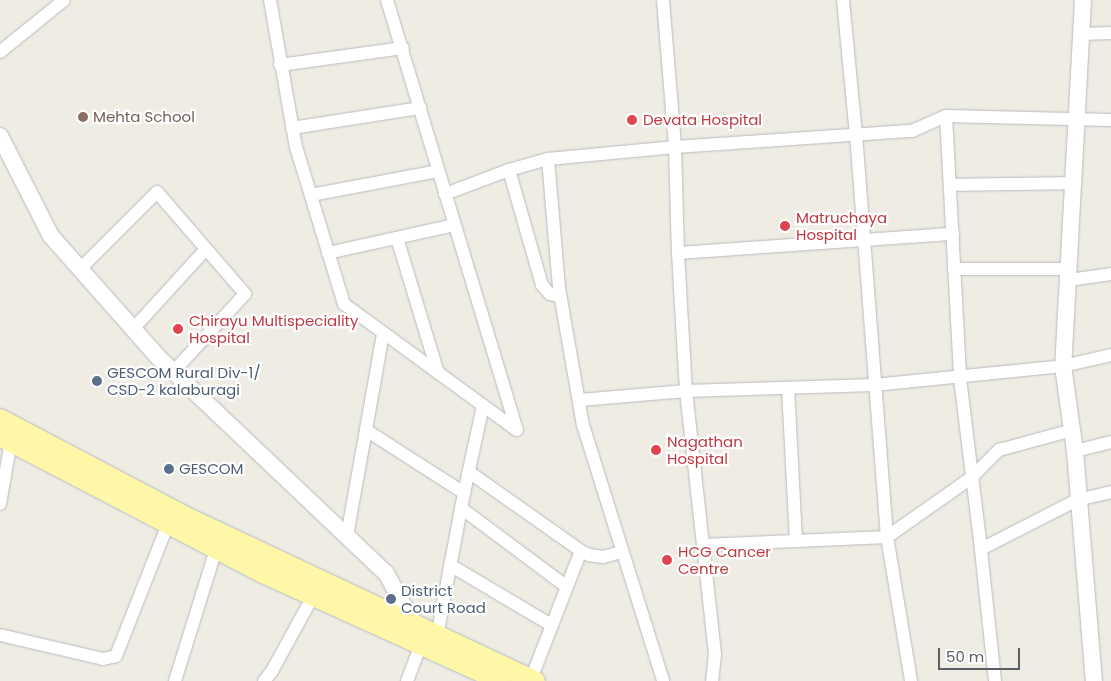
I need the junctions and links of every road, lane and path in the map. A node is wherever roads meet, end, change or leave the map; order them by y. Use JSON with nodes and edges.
{"nodes":[{"id":1,"x":64,"y":0,"type":"edge"},
{"id":2,"x":270,"y":0,"type":"edge"},
{"id":3,"x":387,"y":0,"type":"edge"},
{"id":4,"x":663,"y":0,"type":"edge"},
{"id":5,"x":843,"y":0,"type":"edge"},
{"id":6,"x":1083,"y":0,"type":"edge"},
{"id":7,"x":1081,"y":34,"type":"junction"},
{"id":8,"x":1111,"y":34,"type":"edge"},
{"id":9,"x":403,"y":48,"type":"junction"},
{"id":10,"x":0,"y":52,"type":"edge"},
{"id":11,"x":280,"y":65,"type":"junction"},
{"id":12,"x":420,"y":108,"type":"junction"},
{"id":13,"x":946,"y":116,"type":"junction"},
{"id":14,"x":1077,"y":118,"type":"junction"},
{"id":15,"x":1111,"y":120,"type":"edge"},
{"id":16,"x":292,"y":128,"type":"junction"},
{"id":17,"x":856,"y":134,"type":"junction"},
{"id":18,"x":0,"y":136,"type":"edge"},
{"id":19,"x":675,"y":147,"type":"junction"},
{"id":20,"x":548,"y":159,"type":"junction"},
{"id":21,"x":509,"y":170,"type":"junction"},
{"id":22,"x":438,"y":171,"type":"junction"},
{"id":23,"x":1074,"y":183,"type":"junction"},
{"id":24,"x":950,"y":185,"type":"junction"},
{"id":25,"x":445,"y":194,"type":"junction"},
{"id":26,"x":311,"y":195,"type":"junction"},
{"id":27,"x":454,"y":225,"type":"junction"},
{"id":28,"x":953,"y":234,"type":"junction"},
{"id":29,"x":397,"y":238,"type":"junction"},
{"id":30,"x":864,"y":239,"type":"junction"},
{"id":31,"x":206,"y":249,"type":"junction"},
{"id":32,"x":328,"y":253,"type":"junction"},
{"id":33,"x":678,"y":253,"type":"junction"},
{"id":34,"x":80,"y":269,"type":"junction"},
{"id":35,"x":954,"y":270,"type":"junction"},
{"id":36,"x":1069,"y":274,"type":"junction"},
{"id":37,"x":1111,"y":274,"type":"edge"},
{"id":38,"x":560,"y":296,"type":"junction"},
{"id":39,"x":133,"y":329,"type":"junction"},
{"id":40,"x":384,"y":333,"type":"junction"},
{"id":41,"x":1111,"y":355,"type":"edge"},
{"id":42,"x":1063,"y":366,"type":"junction"},
{"id":43,"x":173,"y":372,"type":"junction"},
{"id":44,"x":438,"y":373,"type":"junction"},
{"id":45,"x":960,"y":378,"type":"junction"},
{"id":46,"x":874,"y":386,"type":"junction"},
{"id":47,"x":788,"y":388,"type":"junction"},
{"id":48,"x":686,"y":392,"type":"junction"},
{"id":49,"x":580,"y":400,"type":"junction"},
{"id":50,"x":483,"y":406,"type":"junction"},
{"id":51,"x":0,"y":420,"type":"edge"},
{"id":52,"x":366,"y":430,"type":"junction"},
{"id":53,"x":1072,"y":430,"type":"junction"},
{"id":54,"x":5,"y":439,"type":"edge"},
{"id":55,"x":1111,"y":442,"type":"edge"},
{"id":56,"x":1074,"y":451,"type":"junction"},
{"id":57,"x":468,"y":472,"type":"junction"},
{"id":58,"x":971,"y":478,"type":"junction"},
{"id":59,"x":1111,"y":492,"type":"edge"},
{"id":60,"x":464,"y":493,"type":"junction"},
{"id":61,"x":1077,"y":500,"type":"junction"},
{"id":62,"x":0,"y":504,"type":"edge"},
{"id":63,"x":461,"y":508,"type":"junction"},
{"id":64,"x":168,"y":524,"type":"junction"},
{"id":65,"x":347,"y":536,"type":"junction"},
{"id":66,"x":888,"y":537,"type":"junction"},
{"id":67,"x":796,"y":541,"type":"junction"},
{"id":68,"x":703,"y":545,"type":"junction"},
{"id":69,"x":216,"y":549,"type":"junction"},
{"id":70,"x":981,"y":549,"type":"junction"},
{"id":71,"x":581,"y":551,"type":"junction"},
{"id":72,"x":622,"y":552,"type":"junction"},
{"id":73,"x":450,"y":565,"type":"junction"},
{"id":74,"x":566,"y":587,"type":"junction"},
{"id":75,"x":313,"y":596,"type":"junction"},
{"id":76,"x":415,"y":626,"type":"junction"},
{"id":77,"x":552,"y":626,"type":"junction"},
{"id":78,"x":0,"y":635,"type":"edge"},
{"id":79,"x":429,"y":640,"type":"junction"},
{"id":80,"x":533,"y":680,"type":"edge"},
{"id":81,"x":175,"y":681,"type":"edge"},
{"id":82,"x":264,"y":681,"type":"edge"},
{"id":83,"x":408,"y":681,"type":"edge"},
{"id":84,"x":501,"y":681,"type":"edge"},
{"id":85,"x":663,"y":681,"type":"edge"},
{"id":86,"x":712,"y":681,"type":"edge"},
{"id":87,"x":911,"y":681,"type":"edge"},
{"id":88,"x":995,"y":681,"type":"edge"},
{"id":89,"x":1094,"y":681,"type":"edge"}],
"edges":[{"from":1,"to":10,"type":"street"},
{"from":2,"to":11,"type":"street"},
{"from":3,"to":9,"type":"street"},
{"from":4,"to":19,"type":"street"},
{"from":5,"to":17,"type":"street"},
{"from":6,"to":7,"type":"street"},
{"from":7,"to":8,"type":"street"},
{"from":7,"to":14,"type":"street"},
{"from":9,"to":11,"type":"street"},
{"from":9,"to":12,"type":"street"},
{"from":11,"to":16,"type":"street"},
{"from":12,"to":16,"type":"street"},
{"from":12,"to":22,"type":"street"},
{"from":13,"to":14,"type":"street"},
{"from":13,"to":17,"type":"street"},
{"from":13,"to":24,"type":"street"},
{"from":14,"to":15,"type":"street"},
{"from":14,"to":23,"type":"street"},
{"from":16,"to":26,"type":"street"},
{"from":17,"to":19,"type":"street"},
{"from":17,"to":30,"type":"street"},
{"from":18,"to":34,"type":"street"},
{"from":19,"to":20,"type":"street"},
{"from":19,"to":33,"type":"street"},
{"from":20,"to":21,"type":"street"},
{"from":20,"to":38,"type":"street"},
{"from":21,"to":25,"type":"street"},
{"from":21,"to":38,"type":"street"},
{"from":22,"to":25,"type":"street"},
{"from":22,"to":26,"type":"street"},
{"from":23,"to":24,"type":"street"},
{"from":23,"to":36,"type":"street"},
{"from":24,"to":28,"type":"street"},
{"from":25,"to":27,"type":"street"},
{"from":26,"to":32,"type":"street"},
{"from":27,"to":29,"type":"street"},
{"from":27,"to":50,"type":"street"},
{"from":28,"to":30,"type":"street"},
{"from":28,"to":35,"type":"street"},
{"from":29,"to":32,"type":"street"},
{"from":29,"to":44,"type":"street"},
{"from":30,"to":33,"type":"street"},
{"from":30,"to":46,"type":"street"},
{"from":31,"to":34,"type":"street"},
{"from":31,"to":39,"type":"street"},
{"from":31,"to":43,"type":"street"},
{"from":32,"to":40,"type":"street"},
{"from":33,"to":48,"type":"street"},
{"from":34,"to":39,"type":"street"},
{"from":35,"to":36,"type":"street"},
{"from":35,"to":45,"type":"street"},
{"from":36,"to":37,"type":"street"},
{"from":36,"to":42,"type":"street"},
{"from":38,"to":49,"type":"street"},
{"from":39,"to":43,"type":"street"},
{"from":40,"to":44,"type":"street"},
{"from":40,"to":52,"type":"street"},
{"from":41,"to":42,"type":"street"},
{"from":42,"to":45,"type":"street"},
{"from":42,"to":53,"type":"street"},
{"from":43,"to":65,"type":"street"},
{"from":44,"to":50,"type":"street"},
{"from":45,"to":46,"type":"street"},
{"from":45,"to":58,"type":"street"},
{"from":46,"to":47,"type":"street"},
{"from":46,"to":66,"type":"street"},
{"from":47,"to":48,"type":"street"},
{"from":47,"to":67,"type":"street"},
{"from":48,"to":49,"type":"street"},
{"from":48,"to":68,"type":"street"},
{"from":49,"to":72,"type":"street"},
{"from":50,"to":57,"type":"street"},
{"from":51,"to":76,"type":"main road"},
{"from":52,"to":60,"type":"street"},
{"from":52,"to":65,"type":"street"},
{"from":53,"to":56,"type":"street"},
{"from":53,"to":58,"type":"street"},
{"from":54,"to":62,"type":"street"},
{"from":54,"to":64,"type":"main road"},
{"from":55,"to":56,"type":"street"},
{"from":56,"to":61,"type":"street"},
{"from":57,"to":60,"type":"street"},
{"from":57,"to":71,"type":"street"},
{"from":58,"to":66,"type":"street"},
{"from":58,"to":70,"type":"street"},
{"from":59,"to":61,"type":"street"},
{"from":60,"to":63,"type":"street"},
{"from":61,"to":70,"type":"street"},
{"from":61,"to":89,"type":"street"},
{"from":63,"to":73,"type":"street"},
{"from":63,"to":74,"type":"street"},
{"from":64,"to":69,"type":"main road"},
{"from":64,"to":78,"type":"street"},
{"from":65,"to":76,"type":"street"},
{"from":66,"to":67,"type":"street"},
{"from":66,"to":87,"type":"street"},
{"from":67,"to":68,"type":"street"},
{"from":68,"to":86,"type":"street"},
{"from":69,"to":75,"type":"main road"},
{"from":69,"to":81,"type":"street"},
{"from":70,"to":88,"type":"street"},
{"from":71,"to":72,"type":"street"},
{"from":71,"to":74,"type":"street"},
{"from":72,"to":85,"type":"street"},
{"from":73,"to":77,"type":"street"},
{"from":73,"to":79,"type":"street"},
{"from":74,"to":77,"type":"street"},
{"from":75,"to":79,"type":"main road"},
{"from":75,"to":82,"type":"street"},
{"from":76,"to":79,"type":"main road"},
{"from":77,"to":80,"type":"street"},
{"from":79,"to":80,"type":"main road"},
{"from":79,"to":83,"type":"street"},
{"from":79,"to":84,"type":"main road"}]}
